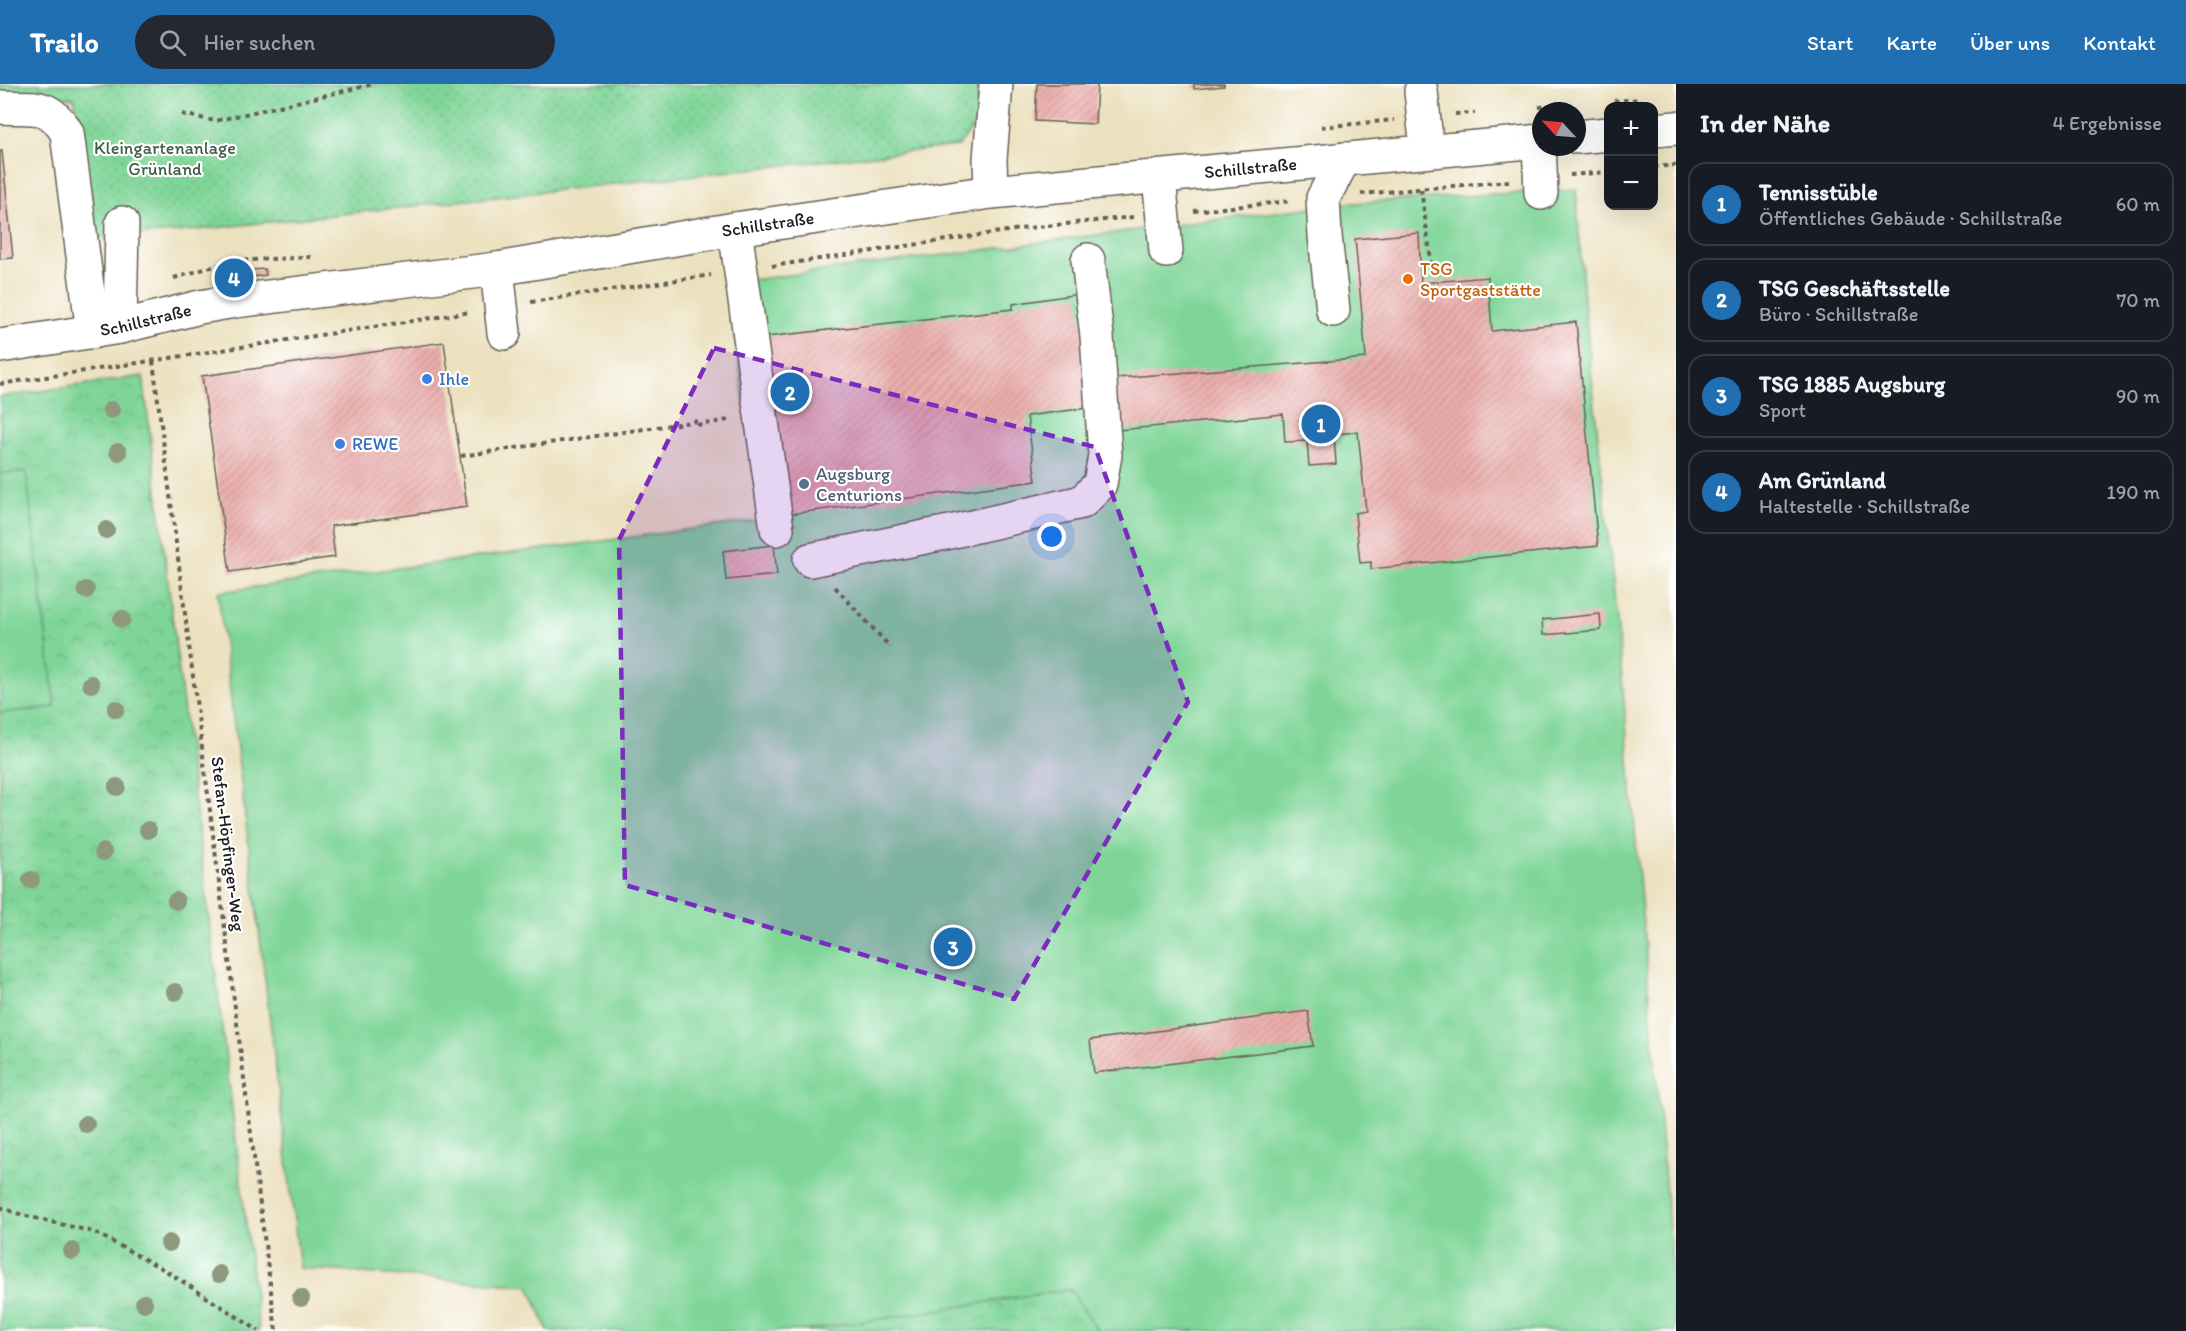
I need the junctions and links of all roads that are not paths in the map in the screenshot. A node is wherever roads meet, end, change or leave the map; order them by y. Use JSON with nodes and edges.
{"nodes":[{"id":1,"x":996,"y":84,"type":"edge"},
{"id":2,"x":1421,"y":91,"type":"dead end"},
{"id":3,"x":0,"y":107,"type":"edge"},
{"id":4,"x":1676,"y":128,"type":"edge"},
{"id":5,"x":1658,"y":130,"type":"edge"},
{"id":6,"x":1604,"y":134,"type":"edge"},
{"id":7,"x":1586,"y":136,"type":"edge"},
{"id":8,"x":1532,"y":142,"type":"edge"},
{"id":9,"x":1421,"y":152,"type":"junction"},
{"id":10,"x":1540,"y":156,"type":"edge"},
{"id":11,"x":1344,"y":159,"type":"junction"},
{"id":12,"x":1159,"y":177,"type":"junction"},
{"id":13,"x":1541,"y":185,"type":"road end"},
{"id":14,"x":991,"y":192,"type":"junction"},
{"id":15,"x":122,"y":223,"type":"dead end"},
{"id":16,"x":735,"y":229,"type":"junction"},
{"id":17,"x":1166,"y":252,"type":"dead end"},
{"id":18,"x":1088,"y":260,"type":"dead end"},
{"id":19,"x":497,"y":269,"type":"junction"},
{"id":20,"x":1333,"y":310,"type":"dead end"},
{"id":21,"x":503,"y":320,"type":"road end"},
{"id":22,"x":106,"y":329,"type":"junction"},
{"id":23,"x":0,"y":346,"type":"edge"},
{"id":24,"x":777,"y":529,"type":"dead end"},
{"id":25,"x":810,"y":560,"type":"dead end"}],
"edges":[{"from":1,"to":14,"type":"street"},
{"from":2,"to":9,"type":"street"},
{"from":3,"to":22,"type":"street"},
{"from":4,"to":5,"type":"street"},
{"from":6,"to":7,"type":"street"},
{"from":8,"to":9,"type":"street","name":"Schillstraße"},
{"from":9,"to":11,"type":"street","name":"Schillstraße"},
{"from":10,"to":13,"type":"street"},
{"from":11,"to":12,"type":"street","name":"Schillstraße"},
{"from":11,"to":20,"type":"street"},
{"from":12,"to":14,"type":"street","name":"Schillstraße"},
{"from":12,"to":17,"type":"street"},
{"from":14,"to":16,"type":"street","name":"Schillstraße"},
{"from":15,"to":22,"type":"street"},
{"from":16,"to":19,"type":"street","name":"Schillstraße"},
{"from":16,"to":24,"type":"street"},
{"from":18,"to":25,"type":"street"},
{"from":19,"to":21,"type":"street"},
{"from":19,"to":22,"type":"street","name":"Schillstraße"},
{"from":22,"to":23,"type":"street","name":"Schillstraße"}]}
